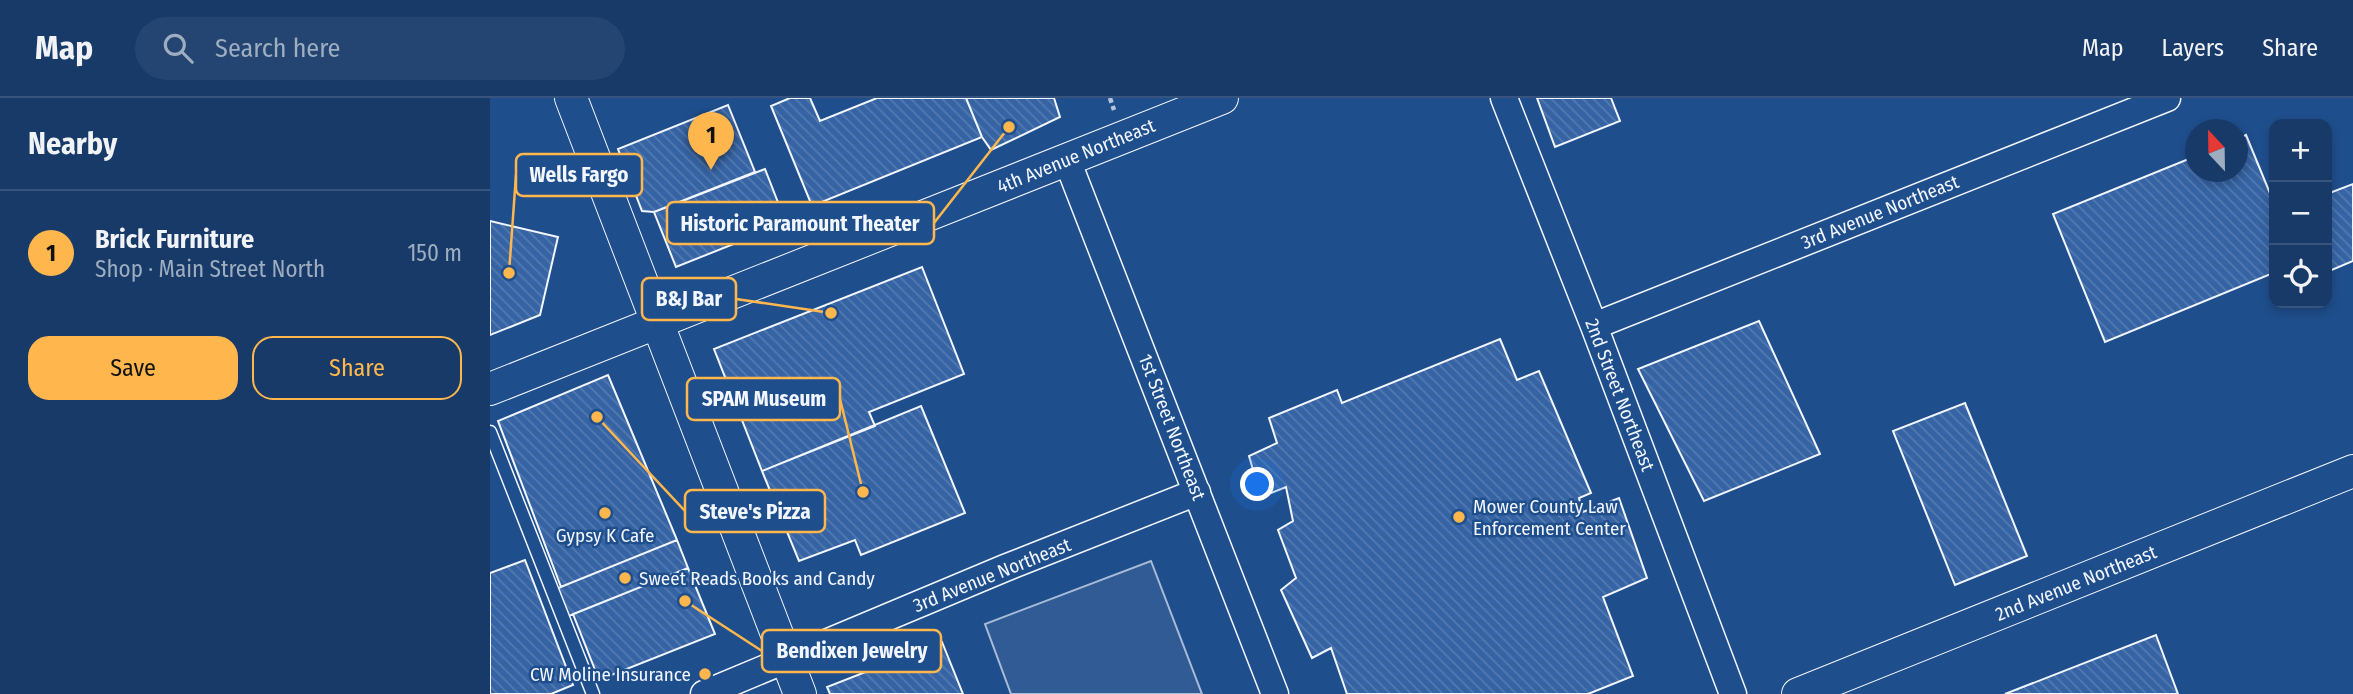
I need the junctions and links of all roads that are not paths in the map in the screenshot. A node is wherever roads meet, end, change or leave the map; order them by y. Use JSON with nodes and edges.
{"nodes":[{"id":1,"x":570,"y":98,"type":"edge"},
{"id":2,"x":1222,"y":98,"type":"edge"},
{"id":3,"x":1504,"y":98,"type":"edge"},
{"id":4,"x":2167,"y":98,"type":"edge"},
{"id":5,"x":1066,"y":160,"type":"junction"},
{"id":6,"x":656,"y":322,"type":"junction"},
{"id":7,"x":1594,"y":327,"type":"junction"},
{"id":8,"x":490,"y":388,"type":"edge"},
{"id":9,"x":490,"y":432,"type":"edge"},
{"id":10,"x":2353,"y":471,"type":"edge"},
{"id":11,"x":1197,"y":492,"type":"junction"},
{"id":12,"x":787,"y":661,"type":"junction"},
{"id":13,"x":593,"y":694,"type":"edge"},
{"id":14,"x":704,"y":694,"type":"edge"},
{"id":15,"x":800,"y":694,"type":"edge"},
{"id":16,"x":1275,"y":694,"type":"edge"},
{"id":17,"x":1733,"y":694,"type":"edge"},
{"id":18,"x":1798,"y":694,"type":"edge"}],
"edges":[{"from":1,"to":6,"type":"street"},
{"from":2,"to":5,"type":"street","name":"4th Avenue Northeast"},
{"from":3,"to":7,"type":"street","name":"2nd Street Northeast"},
{"from":4,"to":7,"type":"street","name":"3rd Avenue Northeast"},
{"from":5,"to":6,"type":"street","name":"4th Avenue Northeast"},
{"from":5,"to":11,"type":"street","name":"1st Street Northeast"},
{"from":6,"to":8,"type":"street","name":"4th Avenue Northeast"},
{"from":6,"to":12,"type":"street"},
{"from":7,"to":17,"type":"street","name":"2nd Street Northeast"},
{"from":9,"to":13,"type":"lane"},
{"from":10,"to":18,"type":"street","name":"2nd Avenue Northeast"},
{"from":11,"to":12,"type":"street","name":"3rd Avenue Northeast"},
{"from":11,"to":16,"type":"street","name":"1st Street Northeast"},
{"from":12,"to":14,"type":"street","name":"3rd Avenue Northeast"},
{"from":12,"to":15,"type":"street"}]}
